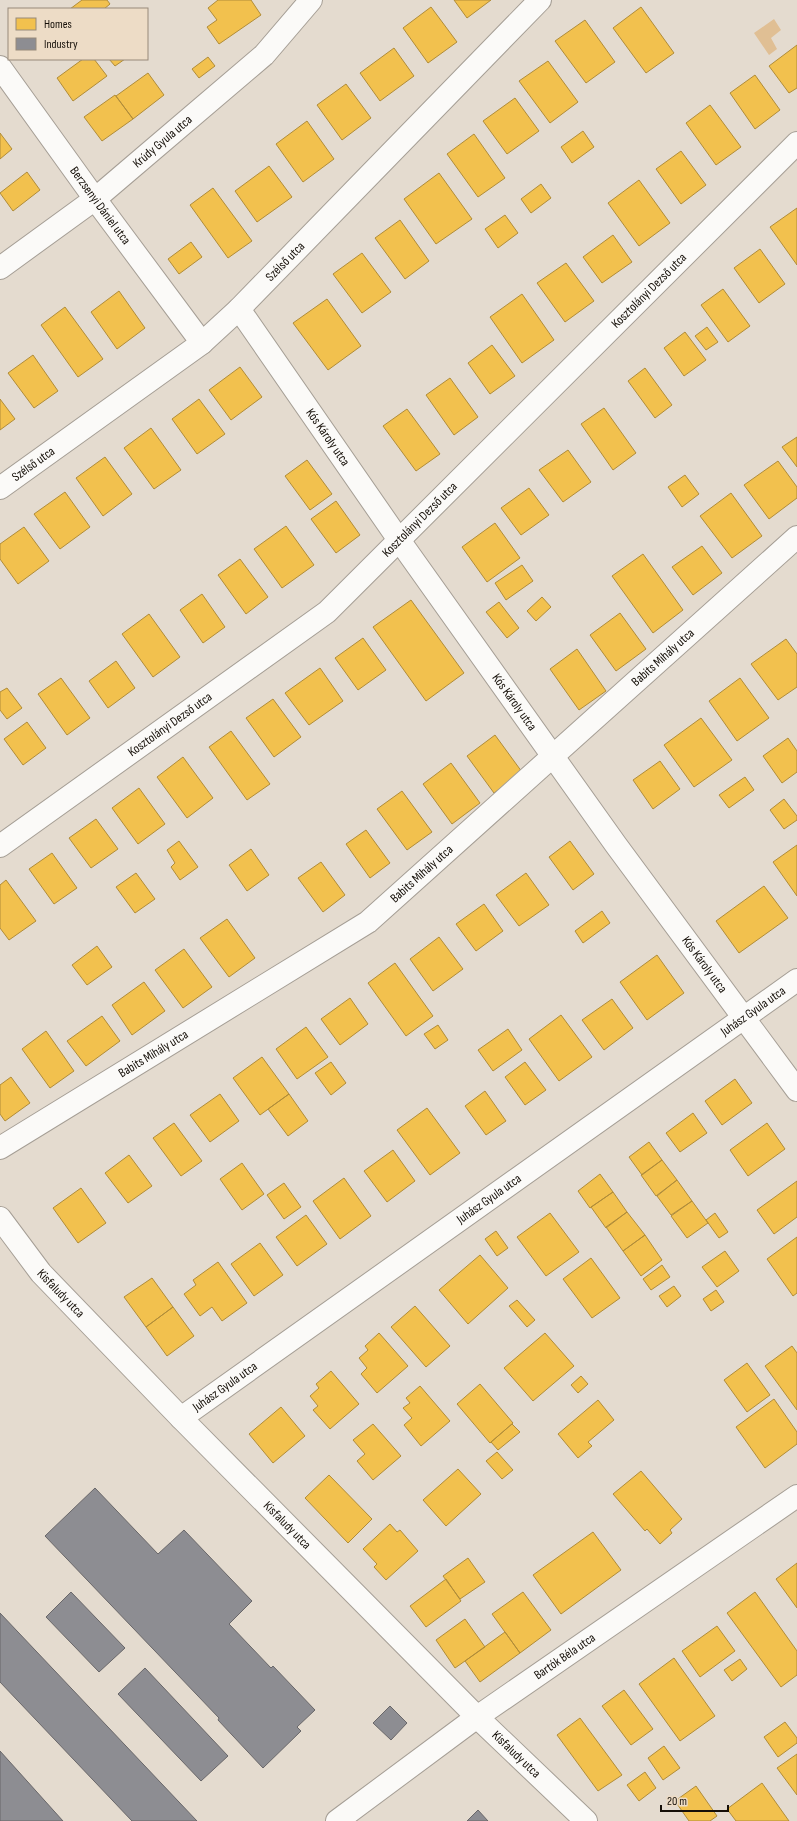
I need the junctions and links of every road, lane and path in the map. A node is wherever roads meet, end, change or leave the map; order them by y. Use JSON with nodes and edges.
{"nodes":[{"id":1,"x":311,"y":0,"type":"edge"},
{"id":2,"x":540,"y":0,"type":"edge"},
{"id":3,"x":0,"y":67,"type":"edge"},
{"id":4,"x":797,"y":143,"type":"edge"},
{"id":5,"x":95,"y":199,"type":"junction"},
{"id":6,"x":0,"y":268,"type":"edge"},
{"id":7,"x":239,"y":308,"type":"junction"},
{"id":8,"x":202,"y":343,"type":"junction"},
{"id":9,"x":0,"y":488,"type":"edge"},
{"id":10,"x":797,"y":537,"type":"edge"},
{"id":11,"x":399,"y":540,"type":"junction"},
{"id":12,"x":554,"y":757,"type":"junction"},
{"id":13,"x":0,"y":846,"type":"edge"},
{"id":14,"x":797,"y":980,"type":"edge"},
{"id":15,"x":744,"y":1018,"type":"junction"},
{"id":16,"x":797,"y":1090,"type":"edge"},
{"id":17,"x":0,"y":1148,"type":"edge"},
{"id":18,"x":0,"y":1218,"type":"edge"},
{"id":19,"x":181,"y":1418,"type":"junction"},
{"id":20,"x":797,"y":1496,"type":"edge"},
{"id":21,"x":477,"y":1717,"type":"junction"},
{"id":22,"x":336,"y":1821,"type":"edge"},
{"id":23,"x":586,"y":1821,"type":"edge"}],
"edges":[{"from":1,"to":5,"type":"street","name":"Krúdy Gyula utca"},
{"from":2,"to":7,"type":"street","name":"Szélső utca"},
{"from":3,"to":5,"type":"street","name":"Berzsenyi Dániel utca"},
{"from":4,"to":11,"type":"street","name":"Kosztolányi Dezső utca"},
{"from":5,"to":6,"type":"street","name":"Krúdy Gyula utca"},
{"from":5,"to":8,"type":"street","name":"Berzsenyi Dániel utca"},
{"from":7,"to":8,"type":"street","name":"Szélső utca"},
{"from":7,"to":11,"type":"street","name":"Kós Károly utca"},
{"from":8,"to":9,"type":"street","name":"Szélső utca"},
{"from":10,"to":12,"type":"street","name":"Babits Mihály utca"},
{"from":11,"to":12,"type":"street","name":"Kós Károly utca"},
{"from":11,"to":13,"type":"street","name":"Kosztolányi Dezső utca"},
{"from":12,"to":15,"type":"street","name":"Kós Károly utca"},
{"from":12,"to":17,"type":"street","name":"Babits Mihály utca"},
{"from":14,"to":15,"type":"street","name":"Juhász Gyula utca"},
{"from":15,"to":16,"type":"street","name":"Kós Károly utca"},
{"from":15,"to":19,"type":"street","name":"Juhász Gyula utca"},
{"from":18,"to":19,"type":"street","name":"Kisfaludy utca"},
{"from":19,"to":21,"type":"street","name":"Kisfaludy utca"},
{"from":20,"to":21,"type":"street","name":"Bartók Béla utca"},
{"from":21,"to":22,"type":"street","name":"Bartók Béla utca"},
{"from":21,"to":23,"type":"street","name":"Kisfaludy utca"}]}
